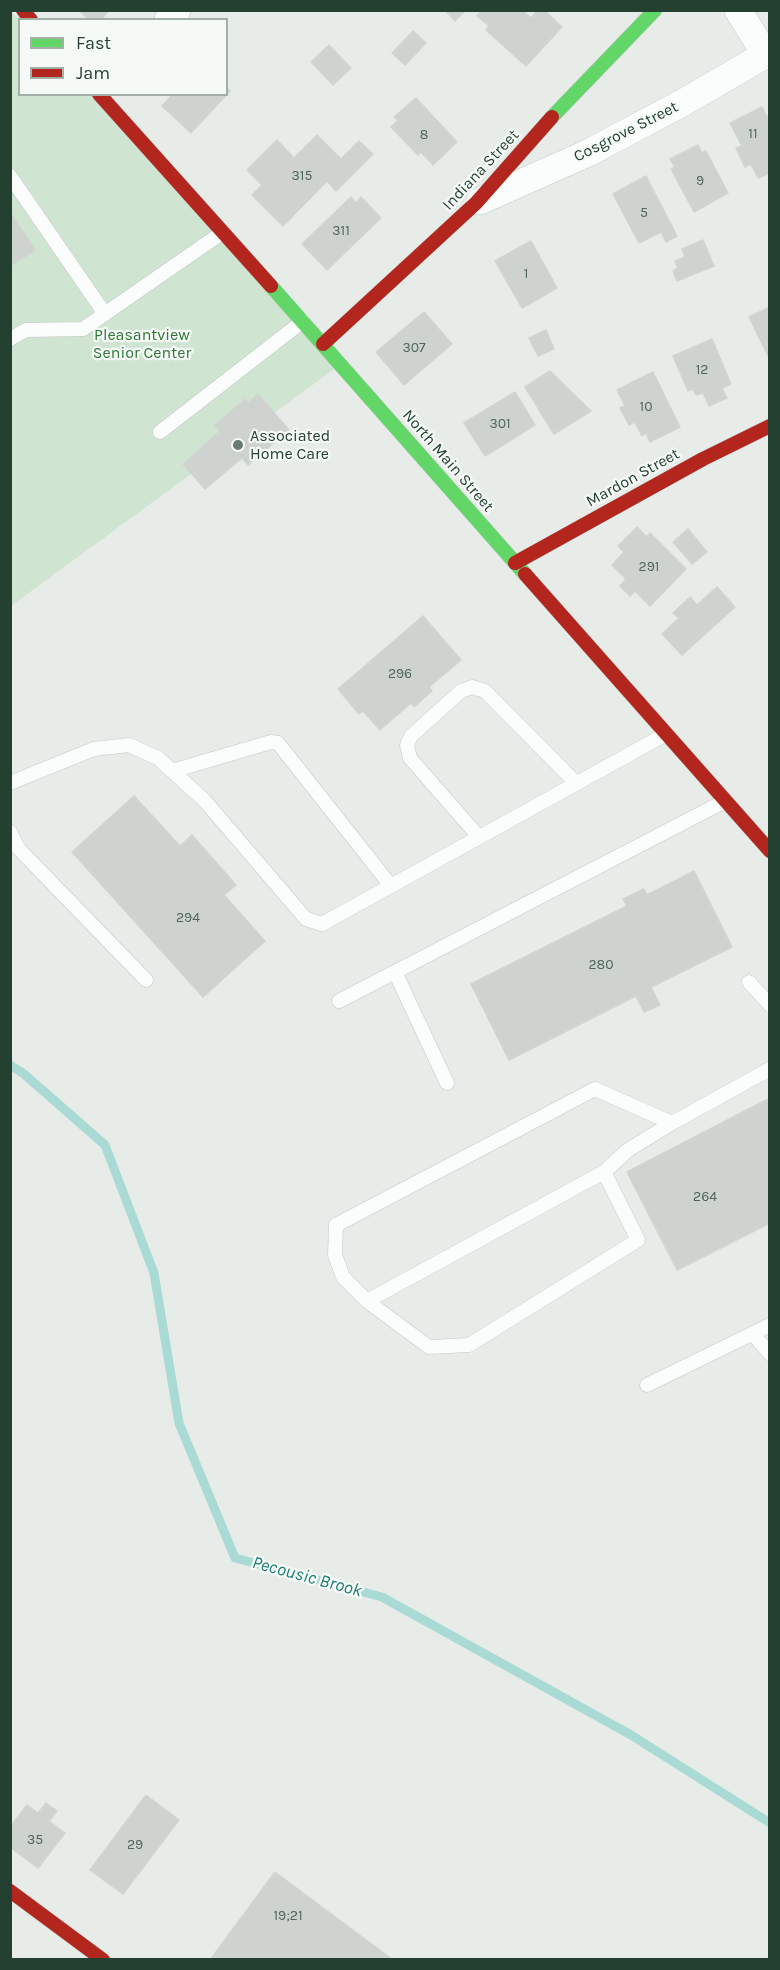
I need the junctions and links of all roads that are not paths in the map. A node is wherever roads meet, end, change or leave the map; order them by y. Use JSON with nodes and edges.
{"nodes":[{"id":1,"x":655,"y":10,"type":"edge"},
{"id":2,"x":738,"y":10,"type":"edge"},
{"id":3,"x":767,"y":53,"type":"edge"},
{"id":4,"x":101,"y":96,"type":"edge"},
{"id":5,"x":10,"y":176,"type":"edge"},
{"id":6,"x":476,"y":203,"type":"junction"},
{"id":7,"x":223,"y":232,"type":"junction"},
{"id":8,"x":105,"y":314,"type":"junction"},
{"id":9,"x":303,"y":321,"type":"junction"},
{"id":10,"x":10,"y":339,"type":"edge"},
{"id":11,"x":323,"y":344,"type":"junction"},
{"id":12,"x":770,"y":426,"type":"edge"},
{"id":13,"x":160,"y":432,"type":"dead end"},
{"id":14,"x":515,"y":563,"type":"junction"},
{"id":15,"x":666,"y":734,"type":"junction"},
{"id":16,"x":172,"y":771,"type":"junction"},
{"id":17,"x":10,"y":783,"type":"edge"},
{"id":18,"x":576,"y":783,"type":"junction"},
{"id":19,"x":725,"y":801,"type":"junction"},
{"id":20,"x":10,"y":832,"type":"edge"},
{"id":21,"x":479,"y":837,"type":"junction"},
{"id":22,"x":770,"y":852,"type":"edge"},
{"id":23,"x":391,"y":886,"type":"junction"},
{"id":24,"x":395,"y":972,"type":"junction"},
{"id":25,"x":146,"y":980,"type":"dead end"},
{"id":26,"x":749,"y":982,"type":"dead end"},
{"id":27,"x":339,"y":1001,"type":"dead end"},
{"id":28,"x":770,"y":1005,"type":"edge"},
{"id":29,"x":770,"y":1069,"type":"edge"},
{"id":30,"x":447,"y":1083,"type":"dead end"},
{"id":31,"x":672,"y":1123,"type":"junction"},
{"id":32,"x":604,"y":1172,"type":"junction"},
{"id":33,"x":367,"y":1300,"type":"junction"},
{"id":34,"x":770,"y":1325,"type":"edge"},
{"id":35,"x":753,"y":1334,"type":"junction"},
{"id":36,"x":770,"y":1354,"type":"edge"},
{"id":37,"x":647,"y":1385,"type":"dead end"},
{"id":38,"x":10,"y":1891,"type":"edge"},
{"id":39,"x":104,"y":1959,"type":"edge"}],
"edges":[{"from":1,"to":6,"type":"main road","name":"Indiana Street"},
{"from":2,"to":3,"type":"street"},
{"from":3,"to":6,"type":"street","name":"Cosgrove Street"},
{"from":4,"to":7,"type":"main road","name":"North Main Street"},
{"from":5,"to":8,"type":"lane"},
{"from":6,"to":11,"type":"main road","name":"Indiana Street"},
{"from":7,"to":8,"type":"lane"},
{"from":7,"to":9,"type":"main road","name":"North Main Street"},
{"from":8,"to":10,"type":"lane"},
{"from":9,"to":11,"type":"main road","name":"North Main Street"},
{"from":9,"to":13,"type":"lane"},
{"from":11,"to":14,"type":"main road","name":"North Main Street"},
{"from":12,"to":14,"type":"main road","name":"Mardon Street"},
{"from":14,"to":15,"type":"main road","name":"North Main Street"},
{"from":15,"to":18,"type":"lane"},
{"from":15,"to":19,"type":"main road","name":"North Main Street"},
{"from":16,"to":17,"type":"lane"},
{"from":16,"to":23,"type":"lane"},
{"from":16,"to":23,"type":"lane"},
{"from":18,"to":21,"type":"lane"},
{"from":18,"to":21,"type":"lane"},
{"from":19,"to":22,"type":"main road","name":"North Main Street"},
{"from":19,"to":24,"type":"lane"},
{"from":20,"to":25,"type":"lane"},
{"from":21,"to":23,"type":"lane"},
{"from":24,"to":27,"type":"lane"},
{"from":24,"to":30,"type":"lane"},
{"from":26,"to":28,"type":"lane"},
{"from":29,"to":31,"type":"lane"},
{"from":31,"to":32,"type":"lane"},
{"from":31,"to":33,"type":"lane"},
{"from":32,"to":33,"type":"lane"},
{"from":32,"to":33,"type":"lane"},
{"from":34,"to":35,"type":"lane"},
{"from":35,"to":36,"type":"lane"},
{"from":35,"to":37,"type":"lane"},
{"from":38,"to":39,"type":"main road"}]}
